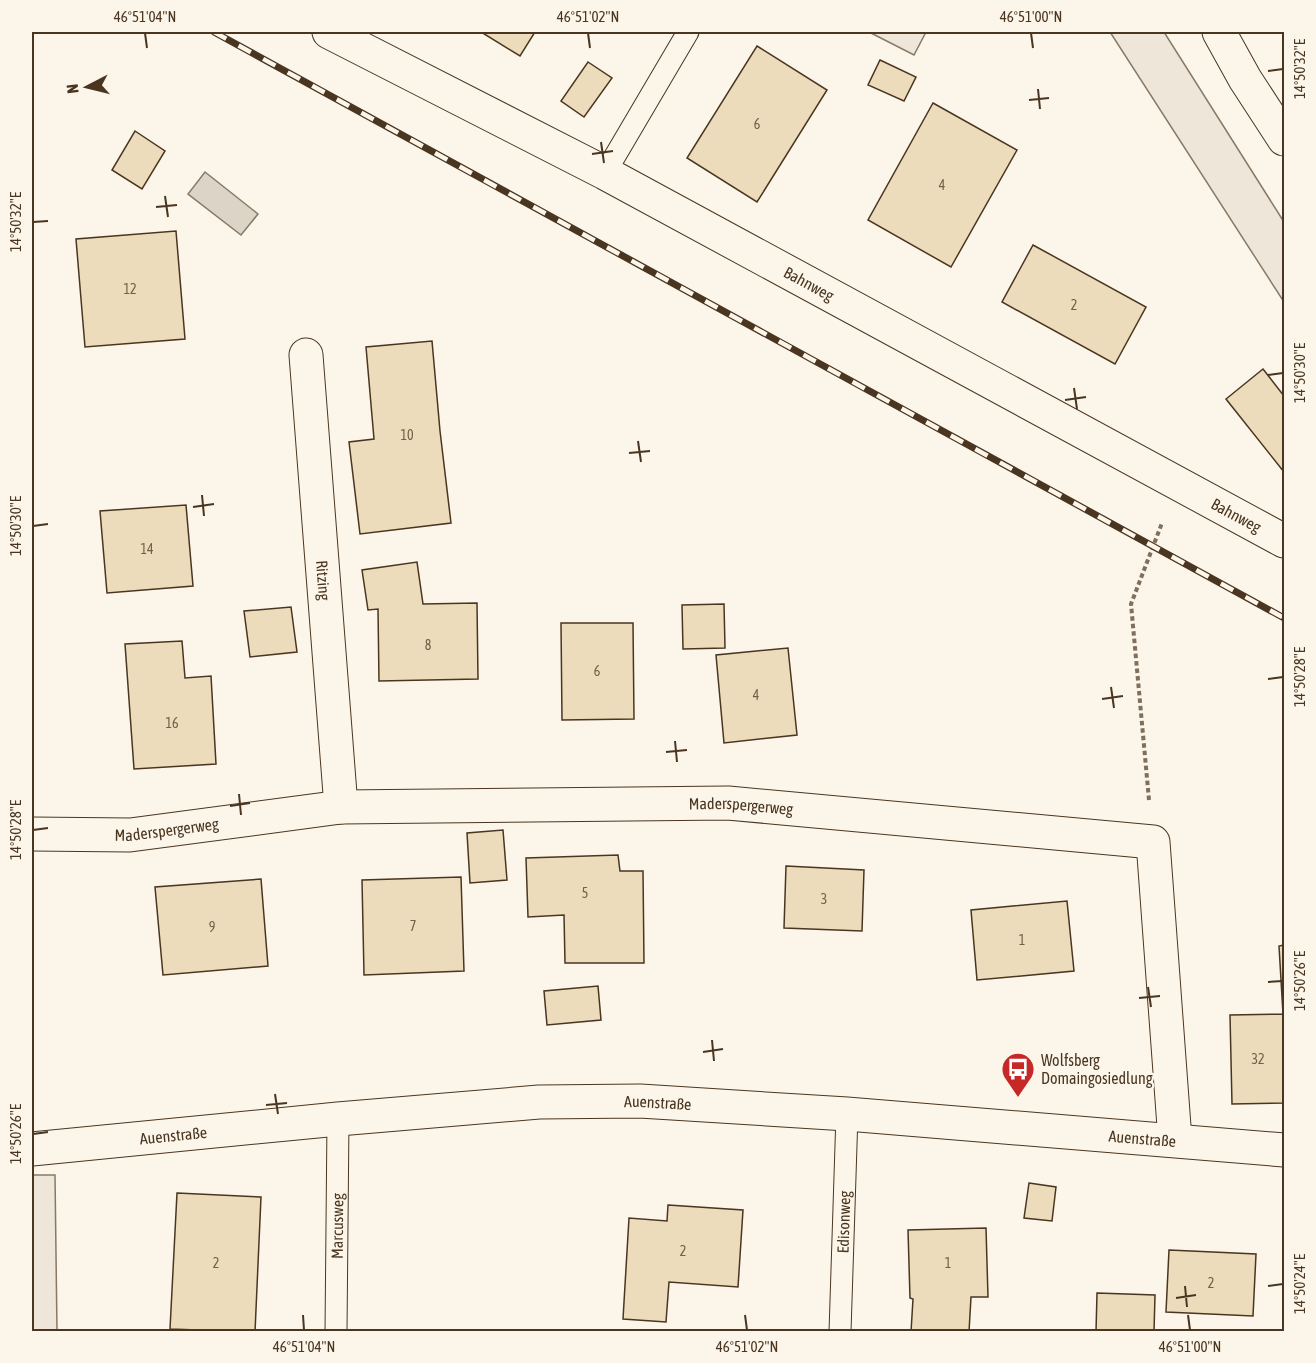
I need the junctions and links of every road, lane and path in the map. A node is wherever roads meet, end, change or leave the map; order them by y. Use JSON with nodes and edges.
{"nodes":[{"id":1,"x":329,"y":32,"type":"edge"},
{"id":2,"x":688,"y":32,"type":"edge"},
{"id":3,"x":1219,"y":32,"type":"edge"},
{"id":4,"x":1284,"y":139,"type":"edge"},
{"id":5,"x":605,"y":173,"type":"junction"},
{"id":6,"x":306,"y":355,"type":"dead end"},
{"id":7,"x":1166,"y":515,"type":"dead end"},
{"id":8,"x":1284,"y":541,"type":"edge"},
{"id":9,"x":342,"y":807,"type":"junction"},
{"id":10,"x":32,"y":834,"type":"edge"},
{"id":11,"x":1153,"y":843,"type":"junction"},
{"id":12,"x":847,"y":1114,"type":"junction"},
{"id":13,"x":338,"y":1119,"type":"junction"},
{"id":14,"x":1175,"y":1140,"type":"junction"},
{"id":15,"x":32,"y":1149,"type":"edge"},
{"id":16,"x":1284,"y":1150,"type":"edge"},
{"id":17,"x":336,"y":1332,"type":"edge"},
{"id":18,"x":840,"y":1332,"type":"edge"}],
"edges":[{"from":1,"to":5,"type":"street","name":"Bahnweg"},
{"from":2,"to":5,"type":"lane"},
{"from":3,"to":4,"type":"street"},
{"from":5,"to":8,"type":"street","name":"Bahnweg"},
{"from":6,"to":9,"type":"street","name":"Ritzing"},
{"from":7,"to":11,"type":"path"},
{"from":9,"to":10,"type":"street","name":"Maderspergerweg"},
{"from":9,"to":11,"type":"street","name":"Maderspergerweg"},
{"from":11,"to":14,"type":"street"},
{"from":12,"to":13,"type":"street","name":"Auenstraße"},
{"from":12,"to":14,"type":"street","name":"Auenstraße"},
{"from":12,"to":18,"type":"lane","name":"Edisonweg"},
{"from":13,"to":15,"type":"street","name":"Auenstraße"},
{"from":13,"to":17,"type":"lane","name":"Marcusweg"},
{"from":14,"to":16,"type":"street","name":"Auenstraße"}]}
